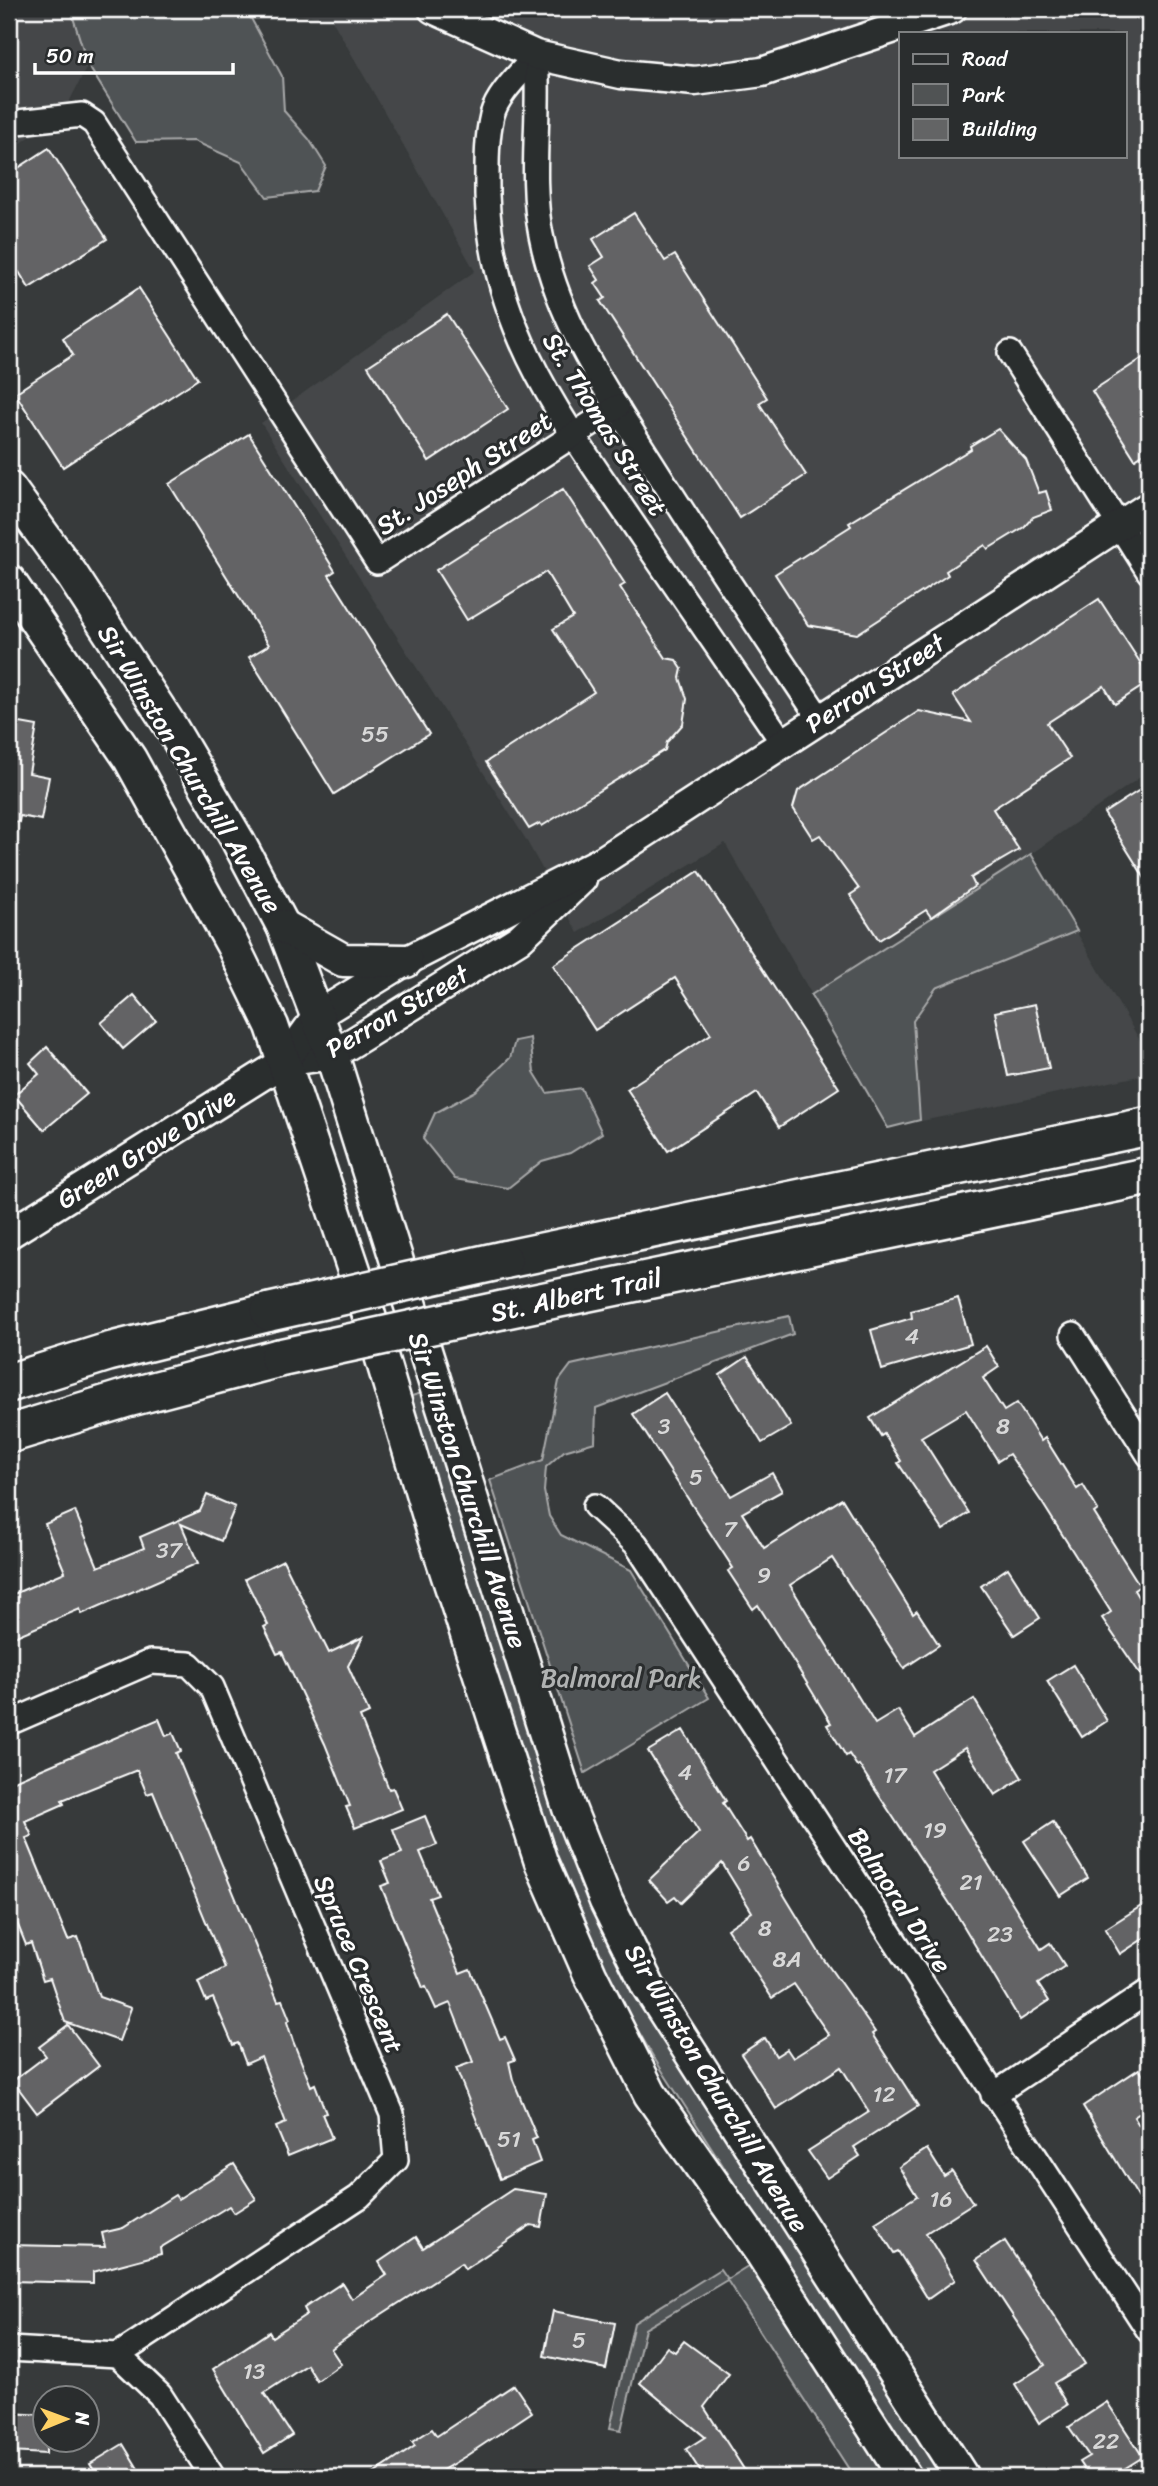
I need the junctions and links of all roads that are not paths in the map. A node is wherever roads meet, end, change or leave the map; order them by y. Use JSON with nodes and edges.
{"nodes":[{"id":1,"x":433,"y":9,"type":"edge"},
{"id":2,"x":952,"y":9,"type":"edge"},
{"id":3,"x":536,"y":55,"type":"junction"},
{"id":4,"x":9,"y":123,"type":"edge"},
{"id":5,"x":1010,"y":353,"type":"dead end"},
{"id":6,"x":617,"y":407,"type":"junction"},
{"id":7,"x":574,"y":436,"type":"junction"},
{"id":8,"x":9,"y":488,"type":"edge"},
{"id":9,"x":1149,"y":506,"type":"edge"},
{"id":10,"x":1119,"y":525,"type":"junction"},
{"id":11,"x":1149,"y":572,"type":"edge"},
{"id":12,"x":9,"y":581,"type":"edge"},
{"id":13,"x":820,"y":719,"type":"junction"},
{"id":14,"x":783,"y":743,"type":"junction"},
{"id":15,"x":602,"y":861,"type":"junction"},
{"id":16,"x":283,"y":926,"type":"junction"},
{"id":17,"x":406,"y":961,"type":"junction"},
{"id":18,"x":318,"y":1015,"type":"junction"},
{"id":19,"x":332,"y":1055,"type":"junction"},
{"id":20,"x":284,"y":1062,"type":"junction"},
{"id":21,"x":1149,"y":1126,"type":"edge"},
{"id":22,"x":1149,"y":1176,"type":"edge"},
{"id":23,"x":9,"y":1234,"type":"edge"},
{"id":24,"x":1073,"y":1335,"type":"dead end"},
{"id":25,"x":9,"y":1382,"type":"edge"},
{"id":26,"x":9,"y":1434,"type":"edge"},
{"id":27,"x":1149,"y":1455,"type":"edge"},
{"id":28,"x":595,"y":1506,"type":"dead end"},
{"id":29,"x":9,"y":1723,"type":"edge"},
{"id":30,"x":1149,"y":1991,"type":"edge"},
{"id":31,"x":993,"y":2095,"type":"junction"},
{"id":32,"x":1149,"y":2331,"type":"edge"},
{"id":33,"x":9,"y":2349,"type":"edge"},
{"id":34,"x":118,"y":2355,"type":"junction"},
{"id":35,"x":213,"y":2477,"type":"edge"},
{"id":36,"x":905,"y":2477,"type":"edge"},
{"id":37,"x":962,"y":2477,"type":"edge"}],
"edges":[{"from":1,"to":3,"type":"street"},
{"from":2,"to":3,"type":"street"},
{"from":3,"to":6,"type":"street","name":"St. Thomas Street"},
{"from":3,"to":7,"type":"street","name":"St. Thomas Street"},
{"from":4,"to":7,"type":"street","name":"St. Joseph Street"},
{"from":5,"to":10,"type":"street"},
{"from":6,"to":7,"type":"street","name":"St. Joseph Street"},
{"from":6,"to":13,"type":"street","name":"St. Thomas Street"},
{"from":7,"to":14,"type":"street","name":"St. Thomas Street"},
{"from":8,"to":16,"type":"main road","name":"Sir Winston Churchill Avenue"},
{"from":9,"to":10,"type":"street","name":"Perron Street"},
{"from":10,"to":11,"type":"street"},
{"from":10,"to":13,"type":"street","name":"Perron Street"},
{"from":12,"to":20,"type":"main road","name":"Sir Winston Churchill Avenue"},
{"from":13,"to":14,"type":"street","name":"Perron Street"},
{"from":14,"to":15,"type":"street","name":"Perron Street"},
{"from":15,"to":17,"type":"street","name":"Perron Street"},
{"from":15,"to":19,"type":"street","name":"Perron Street"},
{"from":16,"to":17,"type":"main road"},
{"from":16,"to":18,"type":"main road","name":"Sir Winston Churchill Avenue"},
{"from":17,"to":18,"type":"street","name":"Perron Street"},
{"from":18,"to":19,"type":"main road","name":"Sir Winston Churchill Avenue"},
{"from":18,"to":20,"type":"street","name":"Perron Street"},
{"from":19,"to":20,"type":"street","name":"Perron Street"},
{"from":19,"to":37,"type":"main road","name":"Sir Winston Churchill Avenue"},
{"from":20,"to":23,"type":"street","name":"Green Grove Drive"},
{"from":20,"to":36,"type":"main road","name":"Sir Winston Churchill Avenue"},
{"from":21,"to":25,"type":"main road","name":"St. Albert Trail","bridge":true},
{"from":22,"to":26,"type":"main road","name":"St. Albert Trail","bridge":true},
{"from":24,"to":27,"type":"street"},
{"from":28,"to":31,"type":"street","name":"Balmoral Drive"},
{"from":29,"to":34,"type":"street","name":"Spruce Crescent"},
{"from":30,"to":31,"type":"street"},
{"from":31,"to":32,"type":"street","name":"Balmoral Drive"},
{"from":33,"to":34,"type":"street"},
{"from":34,"to":35,"type":"street"}]}
